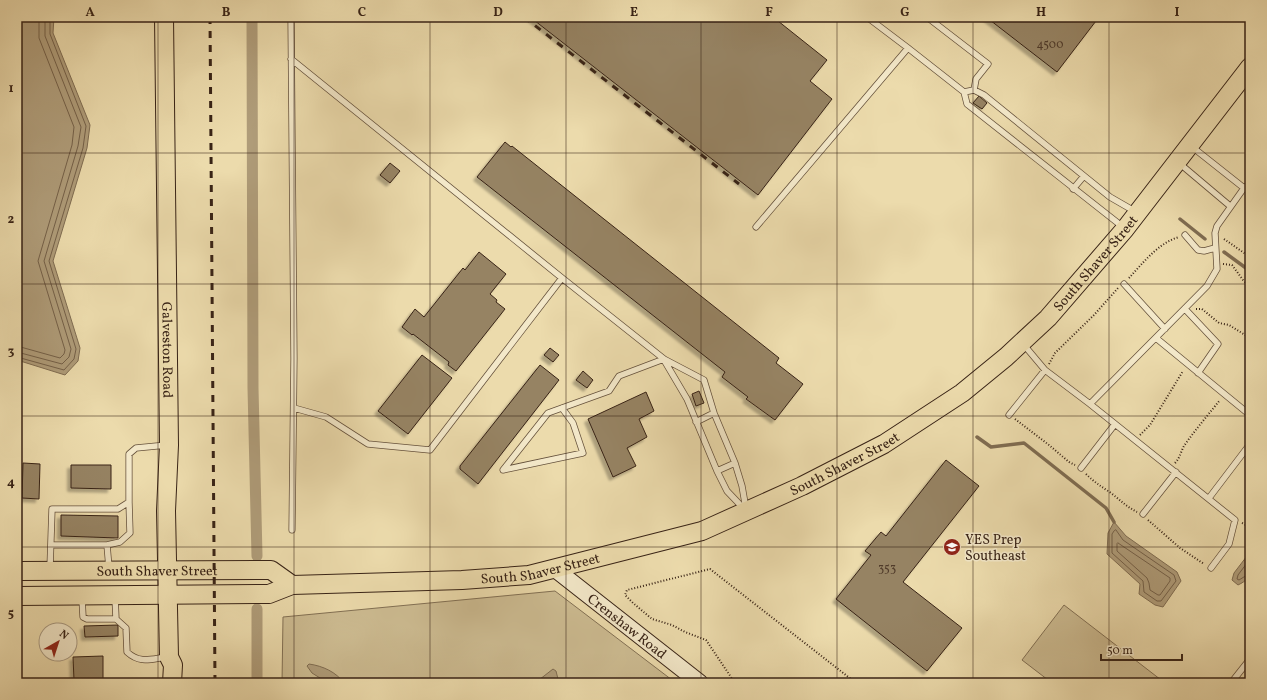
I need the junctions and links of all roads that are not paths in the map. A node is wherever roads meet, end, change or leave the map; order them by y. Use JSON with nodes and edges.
{"nodes":[{"id":1,"x":164,"y":17,"type":"edge"},
{"id":2,"x":291,"y":17,"type":"edge"},
{"id":3,"x":867,"y":17,"type":"edge"},
{"id":4,"x":927,"y":17,"type":"edge"},
{"id":5,"x":908,"y":48,"type":"junction"},
{"id":6,"x":292,"y":59,"type":"junction"},
{"id":7,"x":1250,"y":67,"type":"edge"},
{"id":8,"x":974,"y":90,"type":"junction"},
{"id":9,"x":964,"y":92,"type":"junction"},
{"id":10,"x":1190,"y":145,"type":"junction"},
{"id":11,"x":1177,"y":162,"type":"junction"},
{"id":12,"x":1084,"y":176,"type":"junction"},
{"id":13,"x":1250,"y":184,"type":"edge"},
{"id":14,"x":1244,"y":188,"type":"junction"},
{"id":15,"x":1074,"y":189,"type":"junction"},
{"id":16,"x":1230,"y":206,"type":"junction"},
{"id":17,"x":1137,"y":213,"type":"junction"},
{"id":18,"x":756,"y":227,"type":"dead end"},
{"id":19,"x":1125,"y":229,"type":"junction"},
{"id":20,"x":1185,"y":235,"type":"road end"},
{"id":21,"x":1215,"y":248,"type":"junction"},
{"id":22,"x":562,"y":278,"type":"junction"},
{"id":23,"x":1124,"y":284,"type":"road end"},
{"id":24,"x":1185,"y":309,"type":"junction"},
{"id":25,"x":1165,"y":329,"type":"junction"},
{"id":26,"x":1156,"y":338,"type":"junction"},
{"id":27,"x":1021,"y":342,"type":"junction"},
{"id":28,"x":664,"y":359,"type":"junction"},
{"id":29,"x":1045,"y":370,"type":"junction"},
{"id":30,"x":1198,"y":373,"type":"junction"},
{"id":31,"x":1090,"y":404,"type":"junction"},
{"id":32,"x":294,"y":408,"type":"junction"},
{"id":33,"x":562,"y":408,"type":"junction"},
{"id":34,"x":714,"y":413,"type":"junction"},
{"id":35,"x":1010,"y":415,"type":"road end"},
{"id":36,"x":1250,"y":415,"type":"edge"},
{"id":37,"x":696,"y":422,"type":"junction"},
{"id":38,"x":1115,"y":424,"type":"junction"},
{"id":39,"x":1250,"y":444,"type":"edge"},
{"id":40,"x":169,"y":445,"type":"junction"},
{"id":41,"x":735,"y":463,"type":"junction"},
{"id":42,"x":1081,"y":468,"type":"road end"},
{"id":43,"x":717,"y":471,"type":"junction"},
{"id":44,"x":1176,"y":472,"type":"junction"},
{"id":45,"x":1209,"y":498,"type":"junction"},
{"id":46,"x":129,"y":502,"type":"junction"},
{"id":47,"x":746,"y":512,"type":"junction"},
{"id":48,"x":1143,"y":514,"type":"road end"},
{"id":49,"x":292,"y":530,"type":"dead end"},
{"id":50,"x":51,"y":545,"type":"junction"},
{"id":51,"x":107,"y":545,"type":"junction"},
{"id":52,"x":555,"y":568,"type":"junction"},
{"id":53,"x":1211,"y":568,"type":"road end"},
{"id":54,"x":17,"y":570,"type":"edge"},
{"id":55,"x":50,"y":570,"type":"junction"},
{"id":56,"x":109,"y":570,"type":"junction"},
{"id":57,"x":167,"y":570,"type":"junction"},
{"id":58,"x":292,"y":585,"type":"junction"},
{"id":59,"x":168,"y":594,"type":"junction"},
{"id":60,"x":17,"y":596,"type":"edge"},
{"id":61,"x":82,"y":596,"type":"junction"},
{"id":62,"x":115,"y":596,"type":"junction"},
{"id":63,"x":116,"y":619,"type":"junction"},
{"id":64,"x":169,"y":657,"type":"junction"},
{"id":65,"x":1250,"y":659,"type":"edge"},
{"id":66,"x":172,"y":683,"type":"edge"},
{"id":67,"x":700,"y":683,"type":"edge"},
{"id":68,"x":1231,"y":683,"type":"edge"}],
"edges":[{"from":1,"to":40,"type":"main road","name":"Galveston Road"},
{"from":2,"to":6,"type":"lane"},
{"from":3,"to":5,"type":"lane"},
{"from":4,"to":8,"type":"lane"},
{"from":5,"to":9,"type":"lane"},
{"from":5,"to":18,"type":"lane"},
{"from":6,"to":22,"type":"lane"},
{"from":6,"to":32,"type":"lane"},
{"from":7,"to":10,"type":"main road","name":"South Shaver Street"},
{"from":8,"to":9,"type":"lane"},
{"from":8,"to":12,"type":"lane"},
{"from":9,"to":15,"type":"lane"},
{"from":10,"to":11,"type":"main road","name":"South Shaver Street"},
{"from":10,"to":14,"type":"lane"},
{"from":11,"to":16,"type":"lane"},
{"from":11,"to":17,"type":"main road","name":"South Shaver Street"},
{"from":12,"to":15,"type":"lane"},
{"from":12,"to":17,"type":"lane"},
{"from":13,"to":14,"type":"lane"},
{"from":14,"to":16,"type":"lane"},
{"from":15,"to":19,"type":"lane"},
{"from":16,"to":21,"type":"lane"},
{"from":17,"to":19,"type":"main road","name":"South Shaver Street"},
{"from":19,"to":27,"type":"main road","name":"South Shaver Street"},
{"from":20,"to":21,"type":"lane"},
{"from":21,"to":24,"type":"lane"},
{"from":22,"to":28,"type":"lane"},
{"from":22,"to":32,"type":"lane"},
{"from":23,"to":25,"type":"lane"},
{"from":24,"to":25,"type":"lane"},
{"from":24,"to":30,"type":"lane"},
{"from":25,"to":26,"type":"lane"},
{"from":26,"to":30,"type":"lane"},
{"from":26,"to":31,"type":"lane"},
{"from":27,"to":29,"type":"lane"},
{"from":27,"to":47,"type":"main road","name":"South Shaver Street"},
{"from":28,"to":33,"type":"lane"},
{"from":28,"to":34,"type":"lane"},
{"from":28,"to":37,"type":"lane"},
{"from":29,"to":31,"type":"lane"},
{"from":29,"to":35,"type":"lane"},
{"from":30,"to":36,"type":"lane"},
{"from":31,"to":38,"type":"lane"},
{"from":32,"to":49,"type":"lane"},
{"from":33,"to":33,"type":"lane"},
{"from":34,"to":37,"type":"lane"},
{"from":34,"to":41,"type":"lane"},
{"from":37,"to":43,"type":"lane"},
{"from":38,"to":42,"type":"lane"},
{"from":38,"to":44,"type":"lane"},
{"from":39,"to":45,"type":"lane"},
{"from":40,"to":46,"type":"lane"},
{"from":40,"to":57,"type":"main road","name":"Galveston Road"},
{"from":41,"to":43,"type":"lane"},
{"from":41,"to":47,"type":"lane"},
{"from":43,"to":47,"type":"lane"},
{"from":44,"to":45,"type":"lane"},
{"from":44,"to":48,"type":"lane"},
{"from":45,"to":53,"type":"lane"},
{"from":46,"to":50,"type":"lane"},
{"from":46,"to":51,"type":"lane"},
{"from":47,"to":52,"type":"main road","name":"South Shaver Street"},
{"from":50,"to":51,"type":"lane"},
{"from":50,"to":55,"type":"lane"},
{"from":51,"to":56,"type":"lane"},
{"from":52,"to":58,"type":"main road","name":"South Shaver Street"},
{"from":52,"to":67,"type":"main road","name":"Crenshaw Road"},
{"from":54,"to":55,"type":"main road","name":"South Shaver Street"},
{"from":55,"to":56,"type":"main road","name":"South Shaver Street"},
{"from":56,"to":57,"type":"main road","name":"South Shaver Street"},
{"from":57,"to":58,"type":"main road","name":"South Shaver Street"},
{"from":57,"to":59,"type":"main road","name":"Galveston Road"},
{"from":58,"to":59,"type":"main road","name":"South Shaver Street"},
{"from":59,"to":62,"type":"main road","name":"South Shaver Street"},
{"from":59,"to":64,"type":"main road","name":"Galveston Road"},
{"from":60,"to":61,"type":"main road","name":"South Shaver Street"},
{"from":61,"to":62,"type":"main road","name":"South Shaver Street"},
{"from":61,"to":63,"type":"lane"},
{"from":62,"to":63,"type":"lane"},
{"from":63,"to":64,"type":"lane"},
{"from":64,"to":66,"type":"main road","name":"Galveston Road"},
{"from":65,"to":68,"type":"lane"}]}
